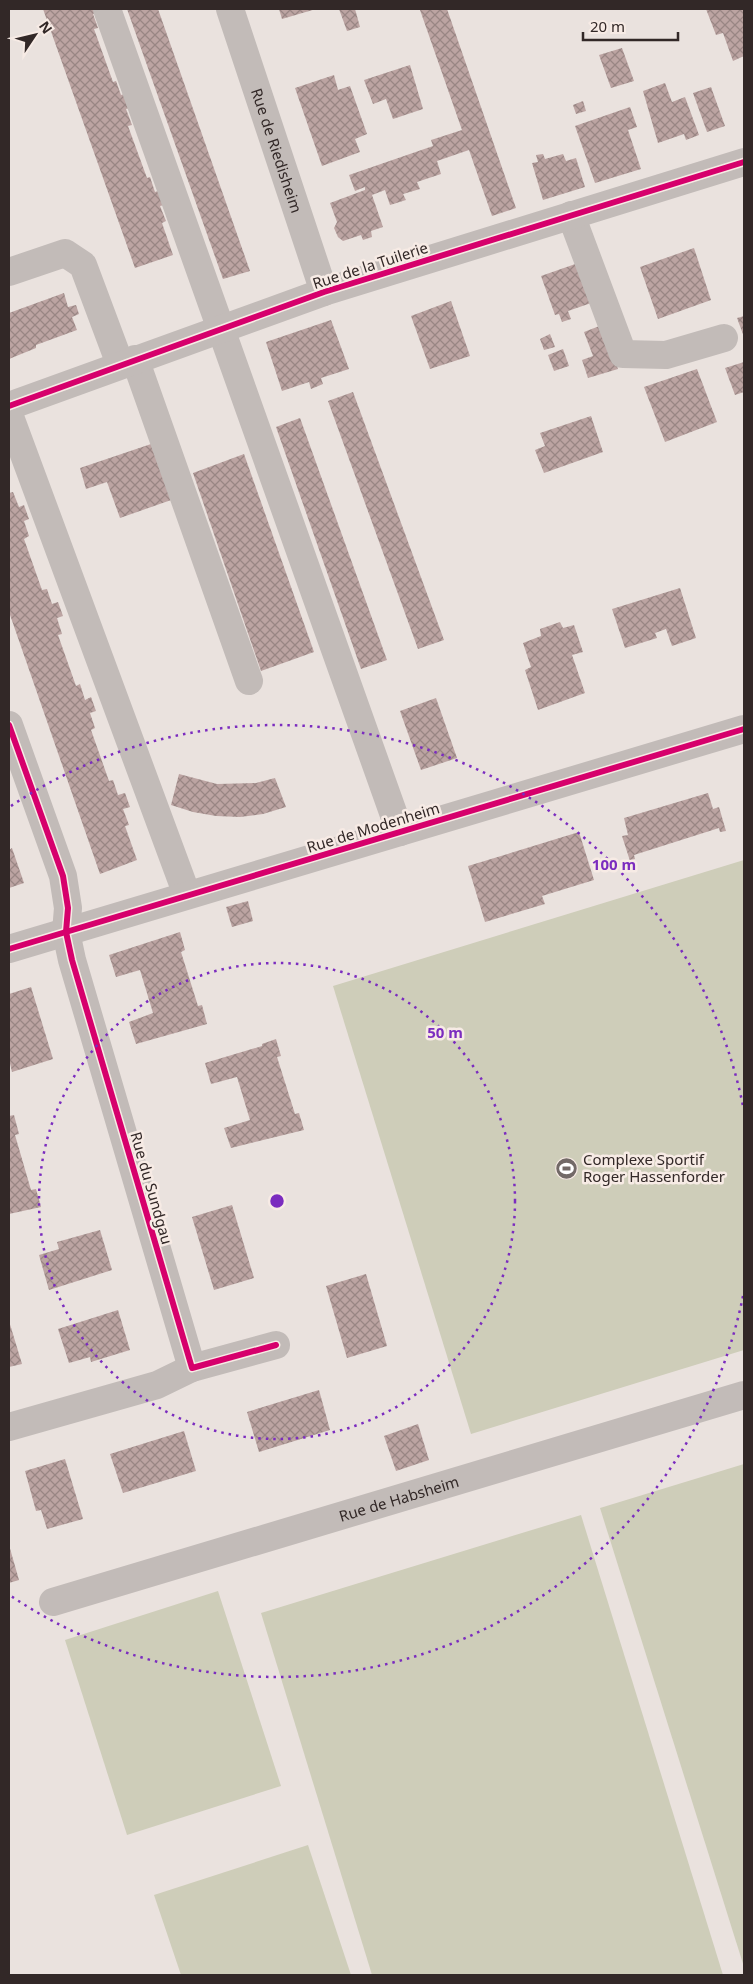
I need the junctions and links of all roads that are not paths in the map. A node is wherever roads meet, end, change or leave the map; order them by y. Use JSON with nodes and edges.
{"nodes":[{"id":1,"x":107,"y":9,"type":"edge"},
{"id":2,"x":230,"y":9,"type":"edge"},
{"id":3,"x":744,"y":162,"type":"edge"},
{"id":4,"x":571,"y":216,"type":"junction"},
{"id":5,"x":9,"y":272,"type":"edge"},
{"id":6,"x":324,"y":292,"type":"junction"},
{"id":7,"x":220,"y":329,"type":"junction"},
{"id":8,"x":724,"y":338,"type":"dead end"},
{"id":9,"x":128,"y":362,"type":"junction"},
{"id":10,"x":9,"y":406,"type":"edge"},
{"id":11,"x":9,"y":414,"type":"edge"},
{"id":12,"x":248,"y":681,"type":"dead end"},
{"id":13,"x":9,"y":726,"type":"edge"},
{"id":14,"x":744,"y":729,"type":"edge"},
{"id":15,"x":400,"y":832,"type":"junction"},
{"id":16,"x":187,"y":895,"type":"junction"},
{"id":17,"x":66,"y":932,"type":"junction"},
{"id":18,"x":9,"y":949,"type":"edge"},
{"id":19,"x":276,"y":1345,"type":"dead end"},
{"id":20,"x":192,"y":1368,"type":"junction"},
{"id":21,"x":744,"y":1395,"type":"edge"},
{"id":22,"x":9,"y":1427,"type":"edge"},
{"id":23,"x":53,"y":1602,"type":"dead end"}],
"edges":[{"from":1,"to":7,"type":"street"},
{"from":2,"to":6,"type":"street","name":"Rue de Riedisheim"},
{"from":3,"to":4,"type":"street","name":"Rue de la Tuilerie"},
{"from":4,"to":6,"type":"street","name":"Rue de la Tuilerie"},
{"from":4,"to":8,"type":"street"},
{"from":5,"to":9,"type":"street"},
{"from":6,"to":7,"type":"street","name":"Rue de la Tuilerie"},
{"from":7,"to":9,"type":"street","name":"Rue de la Tuilerie"},
{"from":7,"to":15,"type":"street"},
{"from":9,"to":10,"type":"street","name":"Rue de la Tuilerie"},
{"from":9,"to":12,"type":"street"},
{"from":11,"to":16,"type":"street"},
{"from":13,"to":17,"type":"street"},
{"from":14,"to":15,"type":"street","name":"Rue de Modenheim"},
{"from":15,"to":16,"type":"street","name":"Rue de Modenheim"},
{"from":16,"to":17,"type":"street","name":"Rue de Modenheim"},
{"from":17,"to":18,"type":"street","name":"Rue de Modenheim"},
{"from":17,"to":20,"type":"street","name":"Rue du Sundgau"},
{"from":19,"to":20,"type":"street"},
{"from":20,"to":22,"type":"street"},
{"from":21,"to":23,"type":"street","name":"Rue de Habsheim"}]}
